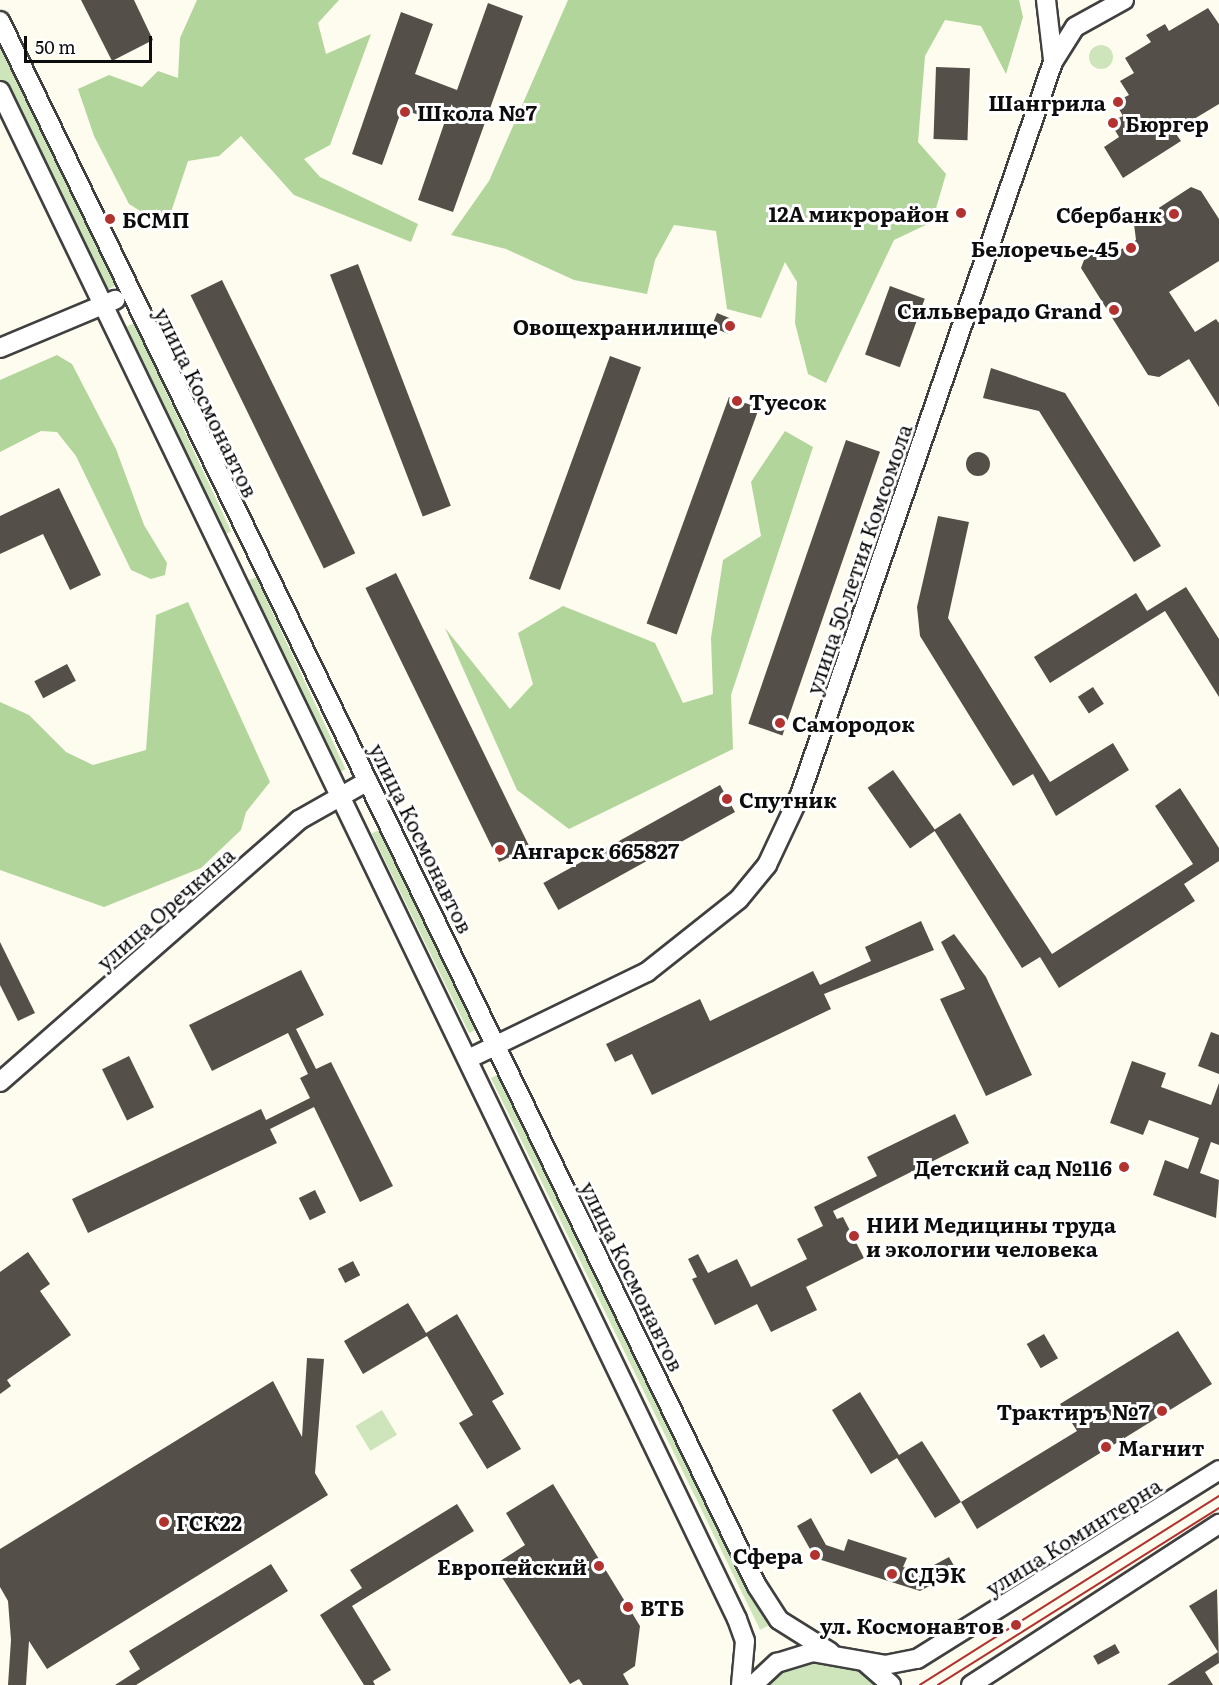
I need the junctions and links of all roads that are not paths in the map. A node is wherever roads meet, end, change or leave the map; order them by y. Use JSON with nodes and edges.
{"nodes":[{"id":1,"x":1048,"y":0,"type":"edge"},
{"id":2,"x":1124,"y":0,"type":"edge"},
{"id":3,"x":1094,"y":15,"type":"junction"},
{"id":4,"x":0,"y":21,"type":"edge"},
{"id":5,"x":1053,"y":62,"type":"junction"},
{"id":6,"x":0,"y":90,"type":"edge"},
{"id":7,"x":131,"y":297,"type":"junction"},
{"id":8,"x":105,"y":302,"type":"junction"},
{"id":9,"x":0,"y":348,"type":"edge"},
{"id":10,"x":368,"y":781,"type":"junction"},
{"id":11,"x":339,"y":796,"type":"junction"},
{"id":12,"x":498,"y":1046,"type":"junction"},
{"id":13,"x":470,"y":1058,"type":"junction"},
{"id":14,"x":0,"y":1082,"type":"edge"},
{"id":15,"x":1219,"y":1470,"type":"edge"},
{"id":16,"x":1219,"y":1524,"type":"edge"},
{"id":17,"x":830,"y":1652,"type":"junction"},
{"id":18,"x":866,"y":1662,"type":"junction"},
{"id":19,"x":741,"y":1685,"type":"edge"},
{"id":20,"x":753,"y":1685,"type":"edge"},
{"id":21,"x":891,"y":1685,"type":"edge"},
{"id":22,"x":971,"y":1685,"type":"edge"}],
"edges":[{"from":1,"to":3,"type":"street"},
{"from":1,"to":5,"type":"street"},
{"from":2,"to":3,"type":"street"},
{"from":3,"to":5,"type":"street"},
{"from":4,"to":7,"type":"street","name":"улица Космонавтов"},
{"from":5,"to":12,"type":"street","name":"улица 50-летия Комсомола"},
{"from":6,"to":8,"type":"street"},
{"from":7,"to":8,"type":"street"},
{"from":7,"to":10,"type":"street","name":"улица Космонавтов"},
{"from":8,"to":9,"type":"street"},
{"from":8,"to":11,"type":"street"},
{"from":10,"to":11,"type":"street","name":"улица Оречкина"},
{"from":10,"to":12,"type":"street","name":"улица Космонавтов"},
{"from":11,"to":13,"type":"street"},
{"from":11,"to":14,"type":"street","name":"улица Оречкина"},
{"from":12,"to":13,"type":"street","name":"улица 50-летия Комсомола"},
{"from":12,"to":17,"type":"street","name":"улица Космонавтов"},
{"from":13,"to":19,"type":"street"},
{"from":15,"to":18,"type":"street","name":"улица Коминтерна"},
{"from":16,"to":22,"type":"street"},
{"from":17,"to":18,"type":"street","name":"улица Коминтерна"},
{"from":17,"to":20,"type":"street","name":"улица Коминтерна"},
{"from":18,"to":21,"type":"street"}]}
